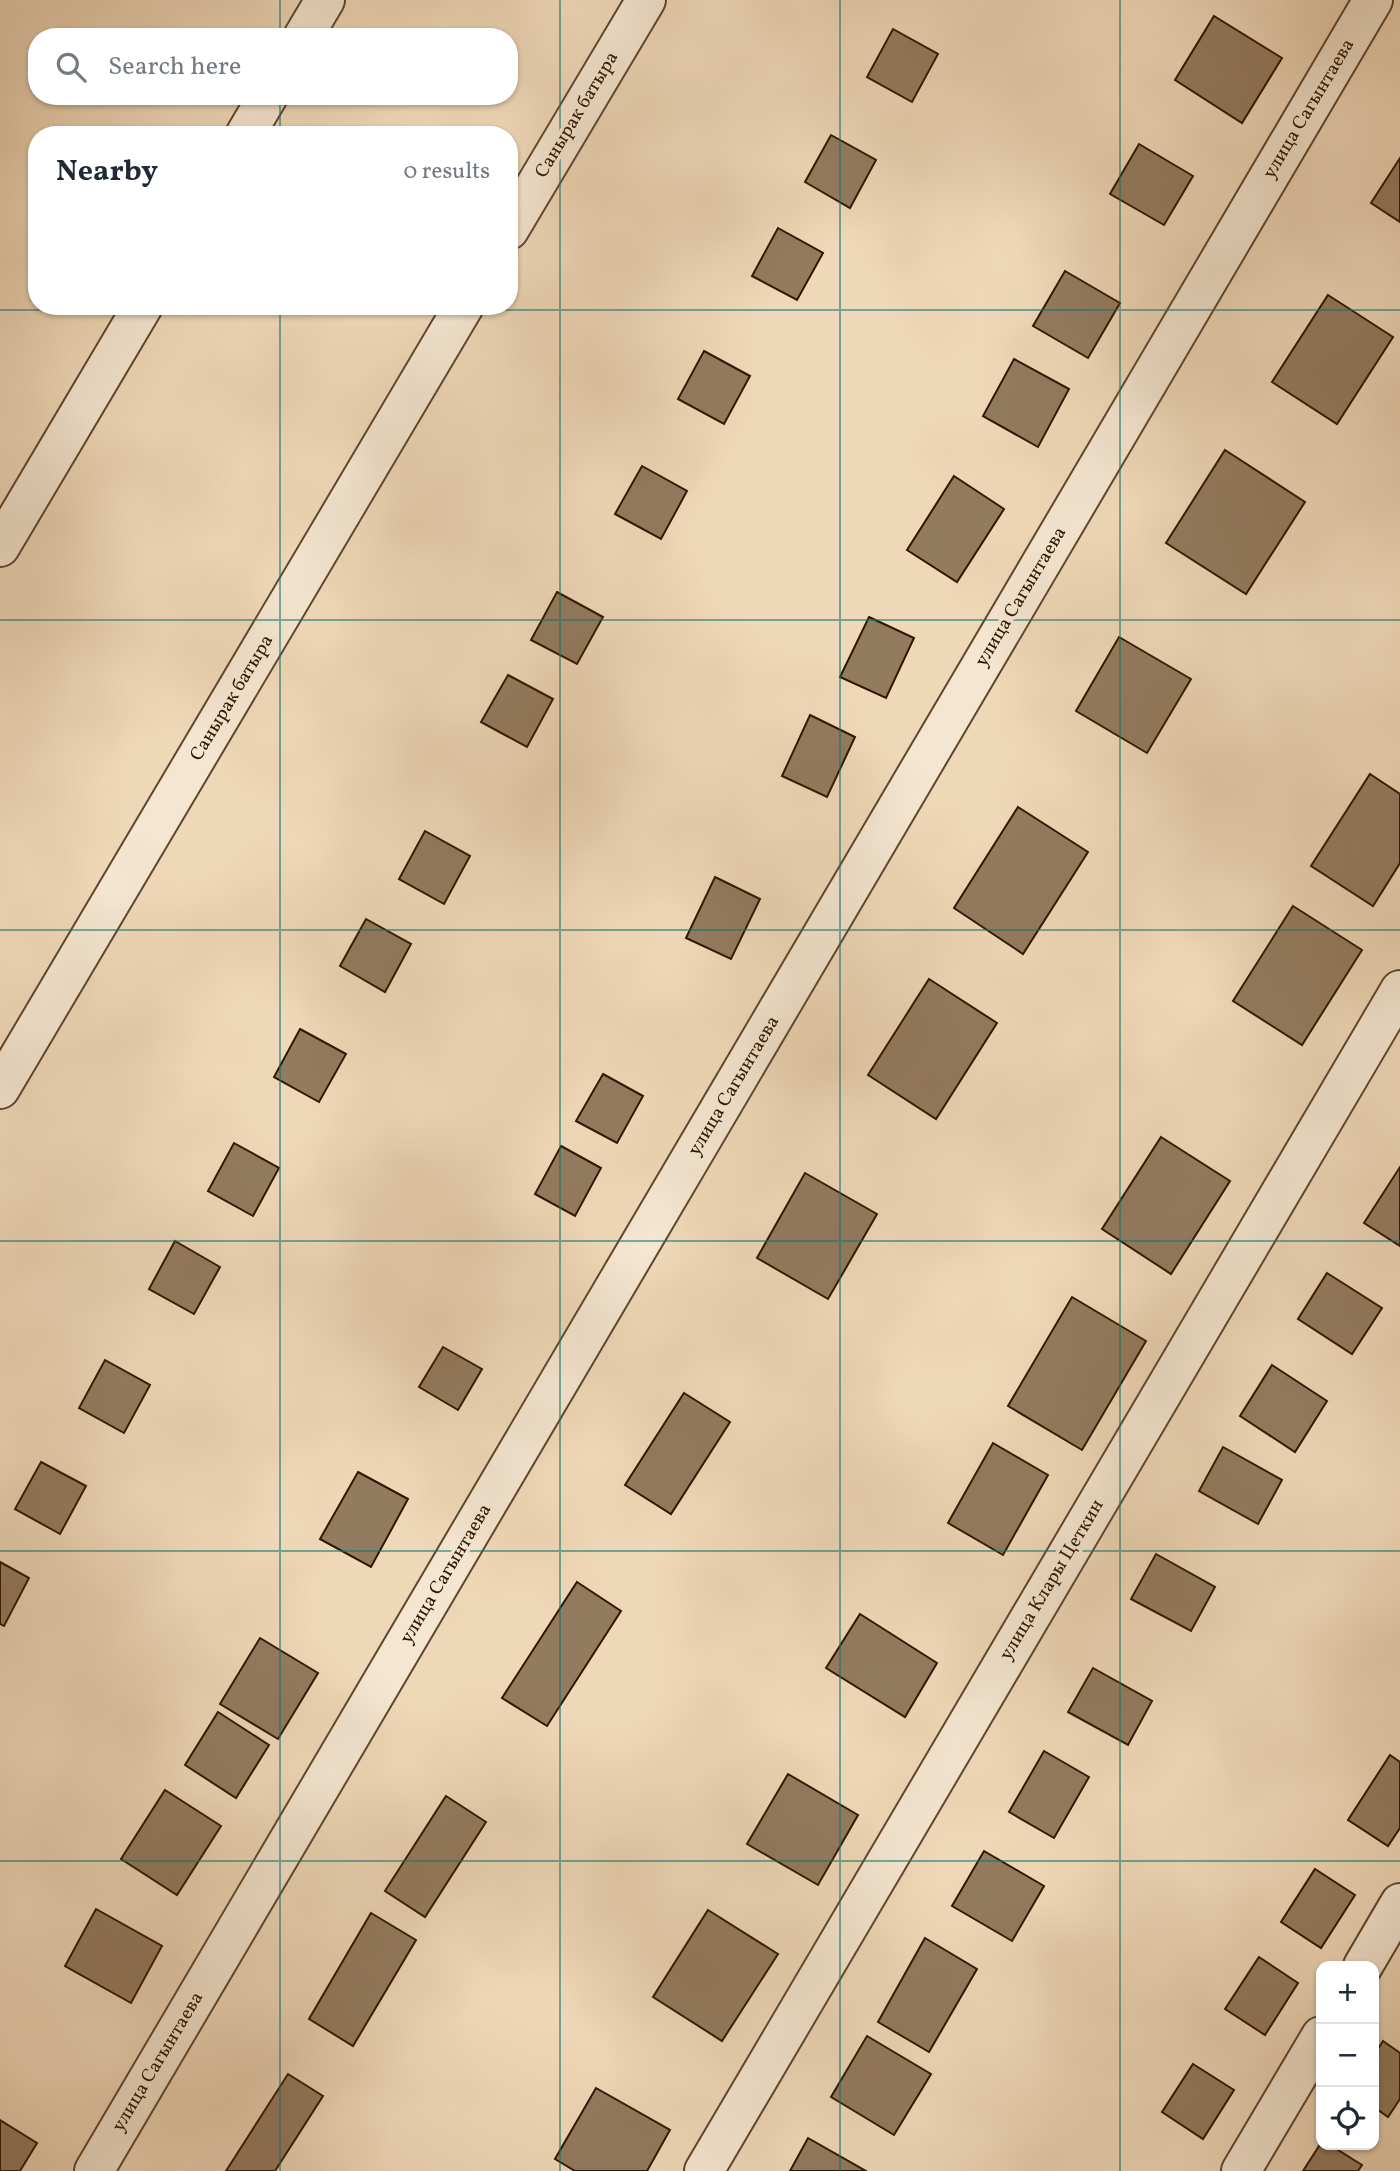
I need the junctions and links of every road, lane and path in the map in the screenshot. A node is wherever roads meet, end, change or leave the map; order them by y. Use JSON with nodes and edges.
{"nodes":[{"id":1,"x":325,"y":0,"type":"edge"},
{"id":2,"x":646,"y":0,"type":"edge"},
{"id":3,"x":1373,"y":0,"type":"edge"},
{"id":4,"x":308,"y":28,"type":"edge"},
{"id":5,"x":263,"y":105,"type":"edge"},
{"id":6,"x":250,"y":126,"type":"edge"},
{"id":7,"x":518,"y":215,"type":"edge"},
{"id":8,"x":138,"y":315,"type":"edge"},
{"id":9,"x":459,"y":315,"type":"edge"},
{"id":10,"x":0,"y":547,"type":"edge"},
{"id":11,"x":1400,"y":990,"type":"edge"},
{"id":12,"x":0,"y":1089,"type":"edge"},
{"id":13,"x":1400,"y":1903,"type":"edge"},
{"id":14,"x":1366,"y":1961,"type":"edge"},
{"id":15,"x":1316,"y":2044,"type":"edge"},
{"id":16,"x":94,"y":2171,"type":"edge"},
{"id":17,"x":704,"y":2171,"type":"edge"},
{"id":18,"x":1241,"y":2171,"type":"edge"}],
"edges":[{"from":1,"to":4,"type":"street"},
{"from":2,"to":7,"type":"street","name":"Санырак батыра"},
{"from":3,"to":16,"type":"street","name":"улица Сагынтаева"},
{"from":5,"to":6,"type":"street"},
{"from":8,"to":10,"type":"street"},
{"from":9,"to":12,"type":"street","name":"Санырак батыра"},
{"from":11,"to":17,"type":"street","name":"улица Клары Цеткин"},
{"from":13,"to":14,"type":"street"},
{"from":15,"to":18,"type":"street"}]}
